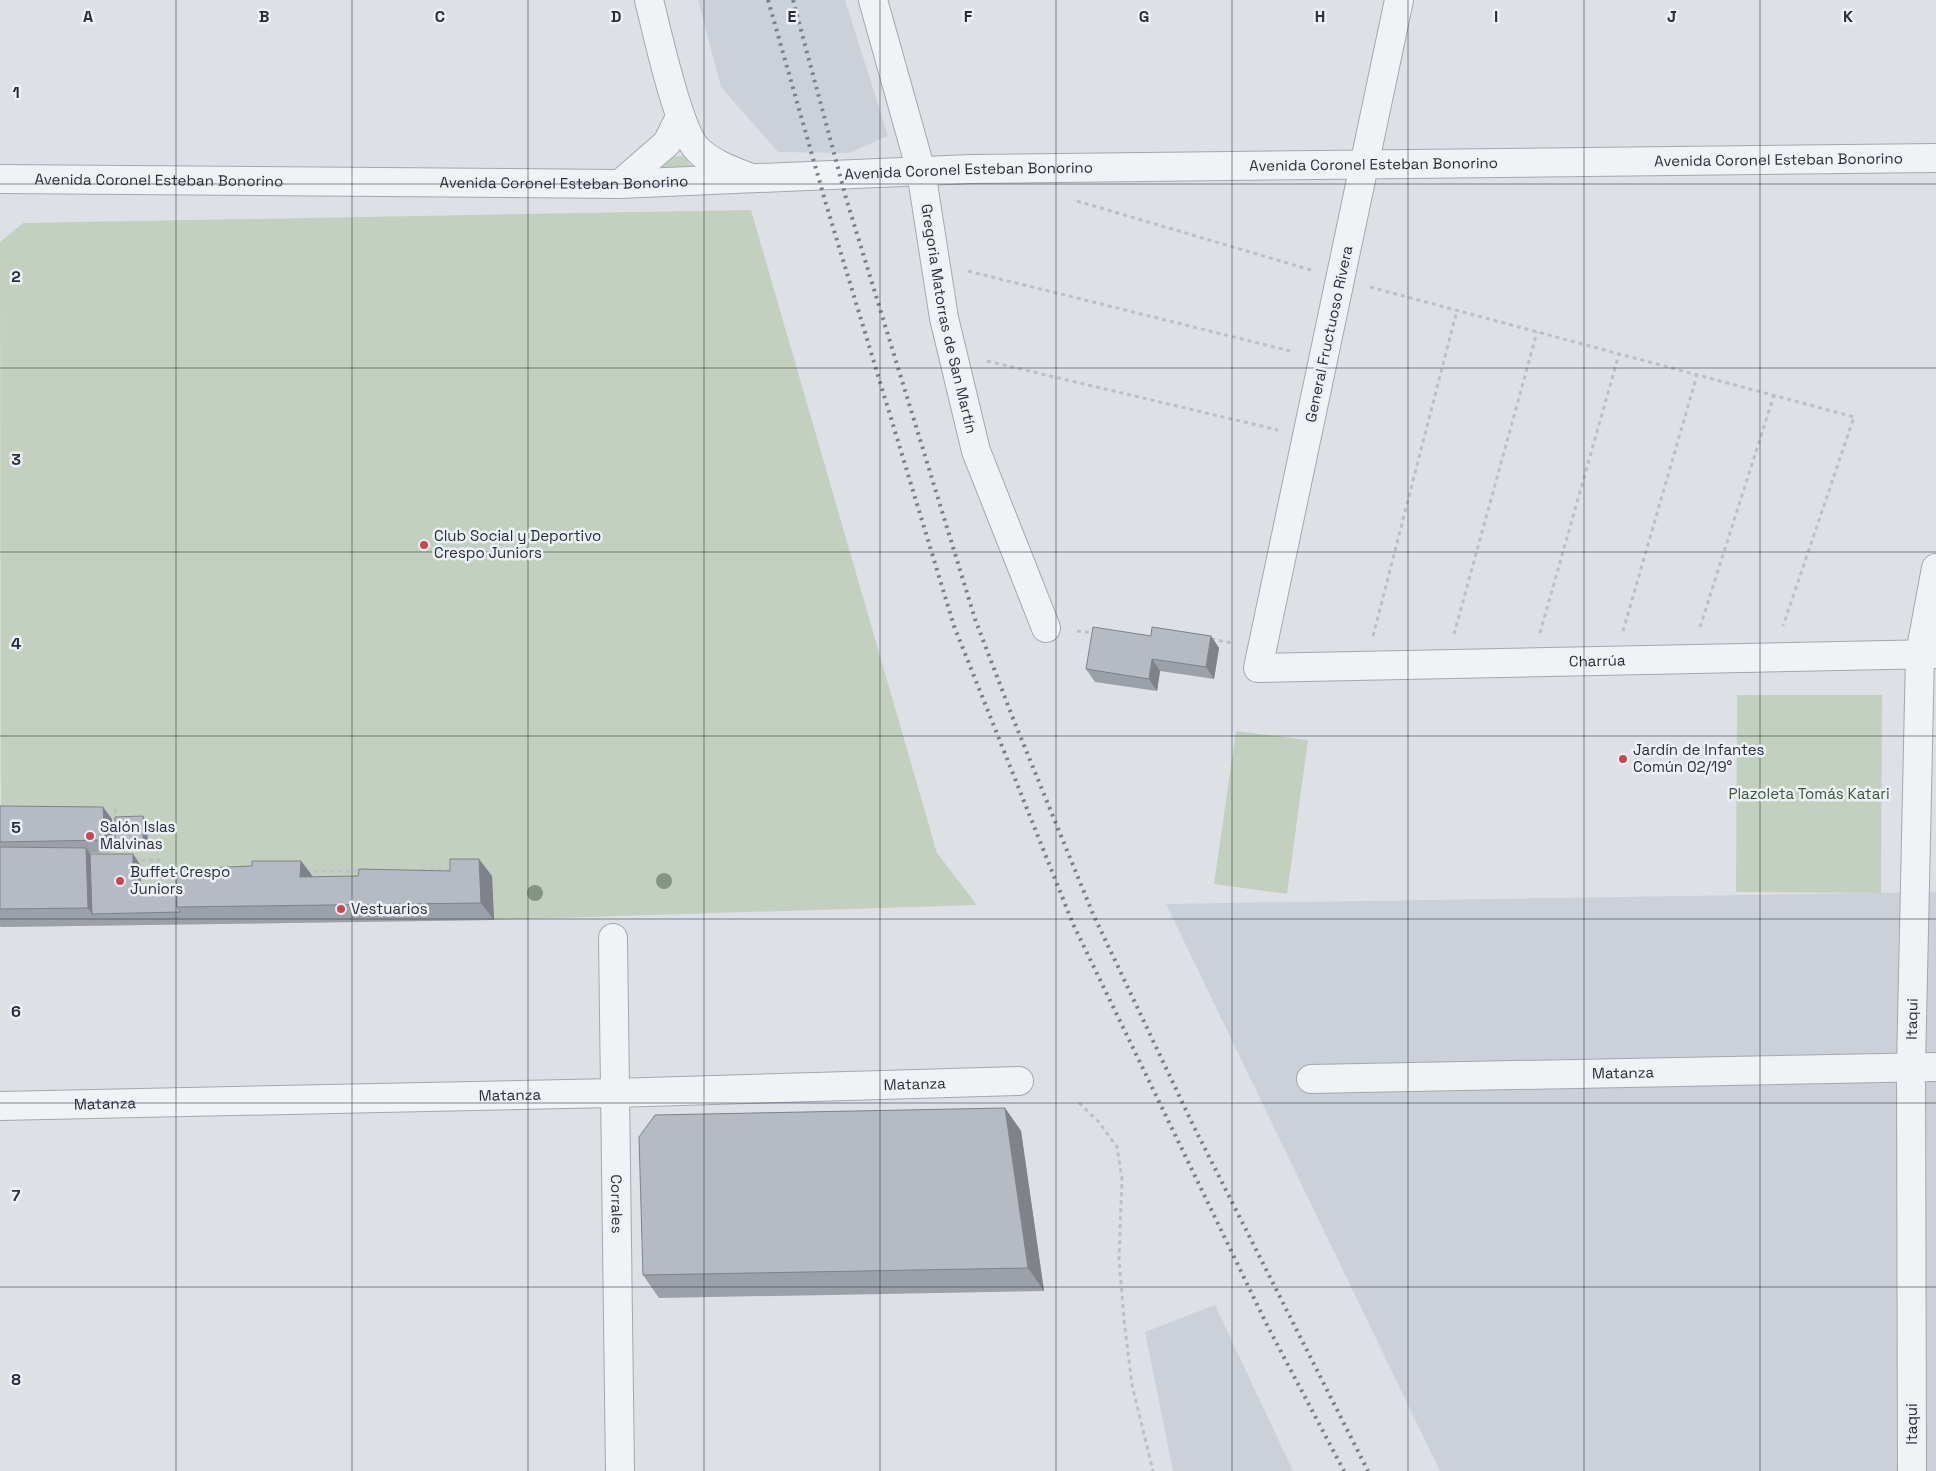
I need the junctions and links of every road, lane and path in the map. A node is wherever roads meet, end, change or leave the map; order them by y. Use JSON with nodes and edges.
{"nodes":[{"id":1,"x":649,"y":0,"type":"edge"},
{"id":2,"x":873,"y":0,"type":"edge"},
{"id":3,"x":1399,"y":0,"type":"edge"},
{"id":4,"x":680,"y":117,"type":"junction"},
{"id":5,"x":1936,"y":158,"type":"edge"},
{"id":6,"x":1365,"y":165,"type":"junction"},
{"id":7,"x":921,"y":171,"type":"junction"},
{"id":8,"x":749,"y":177,"type":"junction"},
{"id":9,"x":0,"y":179,"type":"edge"},
{"id":10,"x":620,"y":184,"type":"junction"},
{"id":11,"x":1076,"y":200,"type":"dead end"},
{"id":12,"x":935,"y":263,"type":"junction"},
{"id":13,"x":1341,"y":279,"type":"junction"},
{"id":14,"x":1457,"y":310,"type":"junction"},
{"id":15,"x":1537,"y":332,"type":"junction"},
{"id":16,"x":952,"y":353,"type":"junction"},
{"id":17,"x":1619,"y":354,"type":"junction"},
{"id":18,"x":1324,"y":359,"type":"junction"},
{"id":19,"x":1697,"y":375,"type":"junction"},
{"id":20,"x":1774,"y":395,"type":"junction"},
{"id":21,"x":1307,"y":437,"type":"junction"},
{"id":22,"x":1936,"y":568,"type":"edge"},
{"id":23,"x":1046,"y":628,"type":"joint"},
{"id":24,"x":1104,"y":634,"type":"edge"},
{"id":25,"x":1208,"y":639,"type":"edge"},
{"id":26,"x":1928,"y":654,"type":"edge"},
{"id":27,"x":1773,"y":657,"type":"junction"},
{"id":28,"x":1260,"y":658,"type":"junction"},
{"id":29,"x":1690,"y":659,"type":"junction"},
{"id":30,"x":1615,"y":660,"type":"junction"},
{"id":31,"x":1532,"y":662,"type":"junction"},
{"id":32,"x":1446,"y":664,"type":"junction"},
{"id":33,"x":1366,"y":665,"type":"junction"},
{"id":34,"x":116,"y":809,"type":"dead end"},
{"id":35,"x":116,"y":826,"type":"edge"},
{"id":36,"x":116,"y":834,"type":"edge"},
{"id":37,"x":116,"y":860,"type":"edge"},
{"id":38,"x":125,"y":860,"type":"edge"},
{"id":39,"x":418,"y":870,"type":"edge"},
{"id":40,"x":457,"y":870,"type":"edge"},
{"id":41,"x":368,"y":871,"type":"edge"},
{"id":42,"x":210,"y":872,"type":"edge"},
{"id":43,"x":299,"y":872,"type":"edge"},
{"id":44,"x":613,"y":938,"type":"dead end"},
{"id":45,"x":1923,"y":1067,"type":"edge"},
{"id":46,"x":1311,"y":1079,"type":"dead end"},
{"id":47,"x":1019,"y":1081,"type":"dead end"},
{"id":48,"x":614,"y":1093,"type":"junction"},
{"id":49,"x":1079,"y":1103,"type":"dead end"},
{"id":50,"x":0,"y":1106,"type":"edge"},
{"id":51,"x":620,"y":1471,"type":"edge"},
{"id":52,"x":1153,"y":1471,"type":"edge"},
{"id":53,"x":1912,"y":1471,"type":"edge"}],
"edges":[{"from":1,"to":4,"type":"street"},
{"from":2,"to":7,"type":"street","name":"Gregoria Matorras de San Martín"},
{"from":3,"to":6,"type":"street","name":"General Fructuoso Rivera"},
{"from":4,"to":8,"type":"street"},
{"from":4,"to":10,"type":"street"},
{"from":5,"to":6,"type":"street","name":"Avenida Coronel Esteban Bonorino"},
{"from":6,"to":7,"type":"street","name":"Avenida Coronel Esteban Bonorino"},
{"from":6,"to":13,"type":"street","name":"General Fructuoso Rivera"},
{"from":7,"to":8,"type":"street","name":"Avenida Coronel Esteban Bonorino"},
{"from":7,"to":12,"type":"street","name":"Gregoria Matorras de San Martín"},
{"from":8,"to":10,"type":"street","name":"Avenida Coronel Esteban Bonorino"},
{"from":9,"to":10,"type":"street","name":"Avenida Coronel Esteban Bonorino"},
{"from":11,"to":13,"type":"path"},
{"from":12,"to":16,"type":"street","name":"Gregoria Matorras de San Martín"},
{"from":12,"to":18,"type":"path"},
{"from":13,"to":14,"type":"path"},
{"from":13,"to":18,"type":"street","name":"General Fructuoso Rivera"},
{"from":14,"to":15,"type":"path"},
{"from":14,"to":33,"type":"path"},
{"from":15,"to":17,"type":"path"},
{"from":15,"to":32,"type":"path"},
{"from":16,"to":21,"type":"path"},
{"from":16,"to":23,"type":"street","name":"Gregoria Matorras de San Martín"},
{"from":17,"to":19,"type":"path"},
{"from":17,"to":31,"type":"path"},
{"from":18,"to":21,"type":"street","name":"General Fructuoso Rivera"},
{"from":19,"to":20,"type":"path"},
{"from":19,"to":30,"type":"path"},
{"from":20,"to":27,"type":"path"},
{"from":20,"to":29,"type":"path"},
{"from":21,"to":28,"type":"street","name":"General Fructuoso Rivera"},
{"from":22,"to":26,"type":"street","name":"Itaqui"},
{"from":23,"to":24,"type":"path"},
{"from":25,"to":28,"type":"path"},
{"from":26,"to":27,"type":"street","name":"Charrúa"},
{"from":26,"to":45,"type":"street","name":"Itaqui"},
{"from":27,"to":29,"type":"street","name":"Charrúa"},
{"from":28,"to":33,"type":"street","name":"Charrúa"},
{"from":29,"to":30,"type":"street","name":"Charrúa"},
{"from":30,"to":31,"type":"street","name":"Charrúa"},
{"from":31,"to":32,"type":"street","name":"Charrúa"},
{"from":32,"to":33,"type":"street","name":"Charrúa"},
{"from":34,"to":35,"type":"path"},
{"from":36,"to":37,"type":"path"},
{"from":38,"to":42,"type":"path"},
{"from":39,"to":40,"type":"path"},
{"from":41,"to":43,"type":"path"},
{"from":44,"to":48,"type":"street","name":"Corrales"},
{"from":45,"to":46,"type":"street","name":"Matanza"},
{"from":45,"to":53,"type":"street","name":"Itaqui"},
{"from":47,"to":48,"type":"street","name":"Matanza"},
{"from":48,"to":50,"type":"street","name":"Matanza"},
{"from":48,"to":51,"type":"street","name":"Corrales"},
{"from":49,"to":52,"type":"path"}]}
